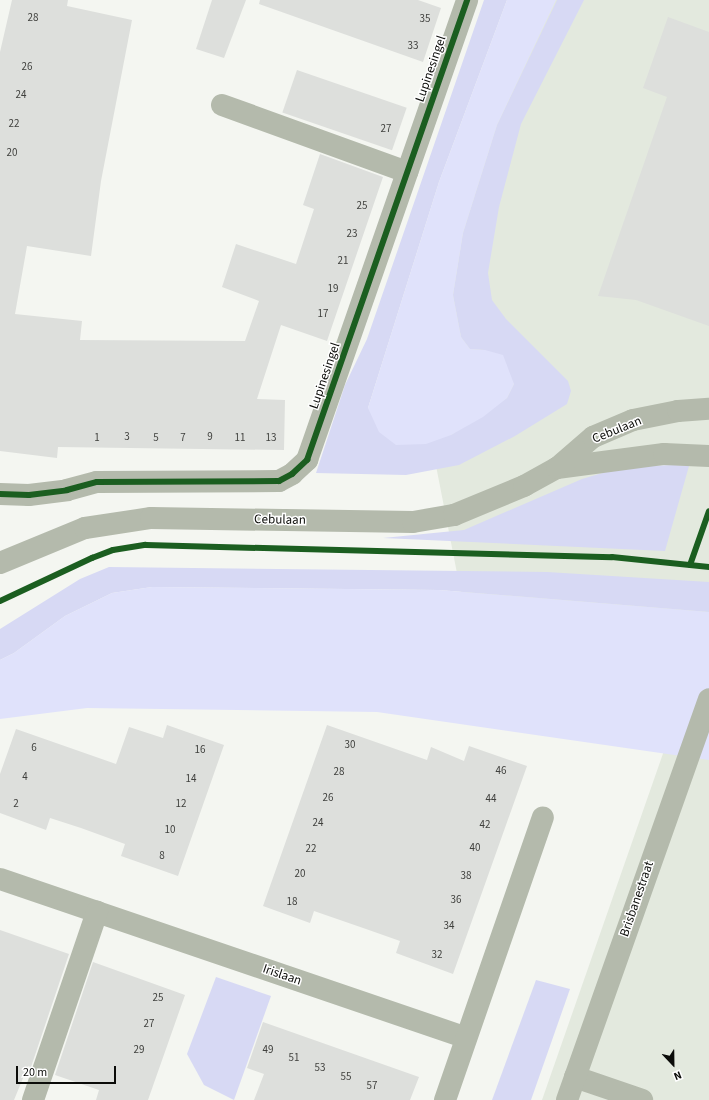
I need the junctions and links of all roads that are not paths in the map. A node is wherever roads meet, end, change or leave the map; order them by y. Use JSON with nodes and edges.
{"nodes":[{"id":1,"x":467,"y":0,"type":"edge"},
{"id":2,"x":222,"y":105,"type":"dead end"},
{"id":3,"x":406,"y":172,"type":"junction"},
{"id":4,"x":709,"y":409,"type":"edge"},
{"id":5,"x":709,"y":456,"type":"edge"},
{"id":6,"x":557,"y":468,"type":"junction"},
{"id":7,"x":0,"y":494,"type":"edge"},
{"id":8,"x":0,"y":563,"type":"edge"},
{"id":9,"x":709,"y":699,"type":"edge"},
{"id":10,"x":543,"y":817,"type":"dead end"},
{"id":11,"x":0,"y":879,"type":"edge"},
{"id":12,"x":97,"y":912,"type":"junction"},
{"id":13,"x":466,"y":1038,"type":"junction"},
{"id":14,"x":575,"y":1077,"type":"junction"},
{"id":15,"x":33,"y":1100,"type":"edge"},
{"id":16,"x":445,"y":1100,"type":"edge"},
{"id":17,"x":567,"y":1100,"type":"edge"},
{"id":18,"x":642,"y":1100,"type":"edge"}],
"edges":[{"from":1,"to":3,"type":"street","name":"Lupinesingel"},
{"from":2,"to":3,"type":"street"},
{"from":3,"to":7,"type":"street","name":"Lupinesingel"},
{"from":4,"to":6,"type":"street","name":"Cebulaan"},
{"from":5,"to":6,"type":"street","name":"Cebulaan"},
{"from":6,"to":8,"type":"street","name":"Cebulaan"},
{"from":9,"to":14,"type":"street","name":"Brisbanestraat"},
{"from":10,"to":13,"type":"street"},
{"from":11,"to":12,"type":"street","name":"Irislaan"},
{"from":12,"to":13,"type":"street","name":"Irislaan"},
{"from":12,"to":15,"type":"street"},
{"from":13,"to":16,"type":"street"},
{"from":14,"to":17,"type":"street","name":"Brisbanestraat"},
{"from":14,"to":18,"type":"street"}]}
